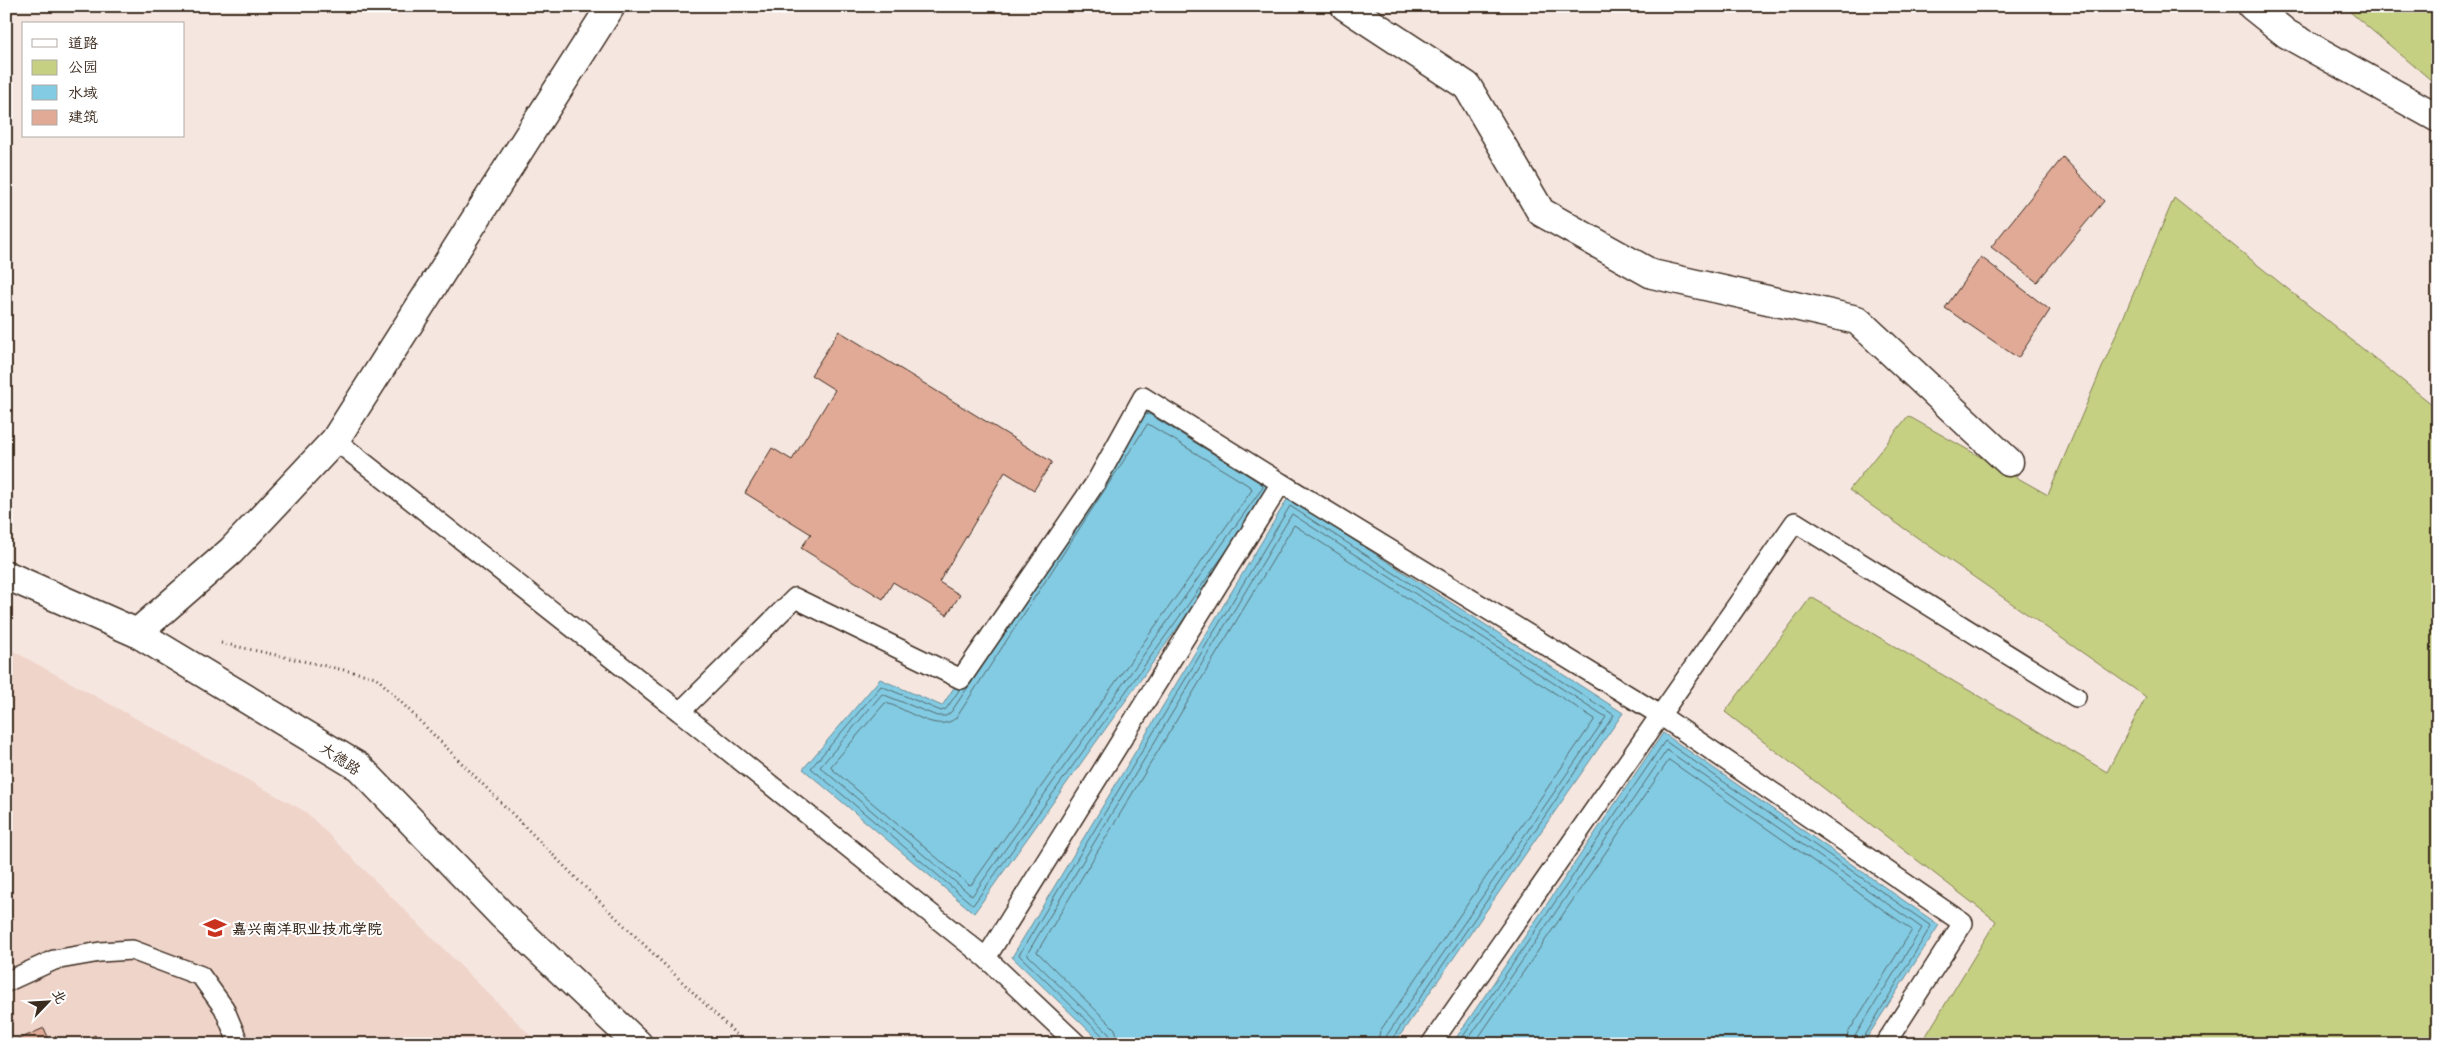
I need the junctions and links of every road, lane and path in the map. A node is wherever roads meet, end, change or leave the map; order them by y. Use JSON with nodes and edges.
{"nodes":[{"id":1,"x":611,"y":6,"type":"edge"},
{"id":2,"x":1345,"y":6,"type":"edge"},
{"id":3,"x":2252,"y":6,"type":"edge"},
{"id":4,"x":2438,"y":118,"type":"edge"},
{"id":5,"x":335,"y":440,"type":"junction"},
{"id":6,"x":2009,"y":462,"type":"dead end"},
{"id":7,"x":1280,"y":483,"type":"junction"},
{"id":8,"x":6,"y":574,"type":"edge"},
{"id":9,"x":137,"y":633,"type":"junction"},
{"id":10,"x":216,"y":642,"type":"dead end"},
{"id":11,"x":2076,"y":697,"type":"dead end"},
{"id":12,"x":680,"y":712,"type":"junction"},
{"id":13,"x":1660,"y":716,"type":"junction"},
{"id":14,"x":986,"y":958,"type":"junction"},
{"id":15,"x":6,"y":982,"type":"edge"},
{"id":16,"x":239,"y":1044,"type":"edge"},
{"id":17,"x":638,"y":1044,"type":"edge"},
{"id":18,"x":746,"y":1044,"type":"edge"},
{"id":19,"x":1077,"y":1044,"type":"edge"},
{"id":20,"x":1431,"y":1044,"type":"edge"},
{"id":21,"x":1886,"y":1044,"type":"edge"}],
"edges":[{"from":1,"to":5,"type":"street"},
{"from":2,"to":6,"type":"street"},
{"from":3,"to":4,"type":"street"},
{"from":5,"to":9,"type":"street"},
{"from":5,"to":12,"type":"lane"},
{"from":7,"to":12,"type":"lane"},
{"from":7,"to":13,"type":"lane"},
{"from":7,"to":14,"type":"lane"},
{"from":8,"to":9,"type":"street","name":"大德路"},
{"from":9,"to":17,"type":"street","name":"大德路"},
{"from":10,"to":18,"type":"path"},
{"from":11,"to":13,"type":"lane"},
{"from":12,"to":14,"type":"lane"},
{"from":13,"to":20,"type":"lane"},
{"from":13,"to":21,"type":"lane"},
{"from":14,"to":19,"type":"lane"},
{"from":15,"to":16,"type":"lane"}]}
